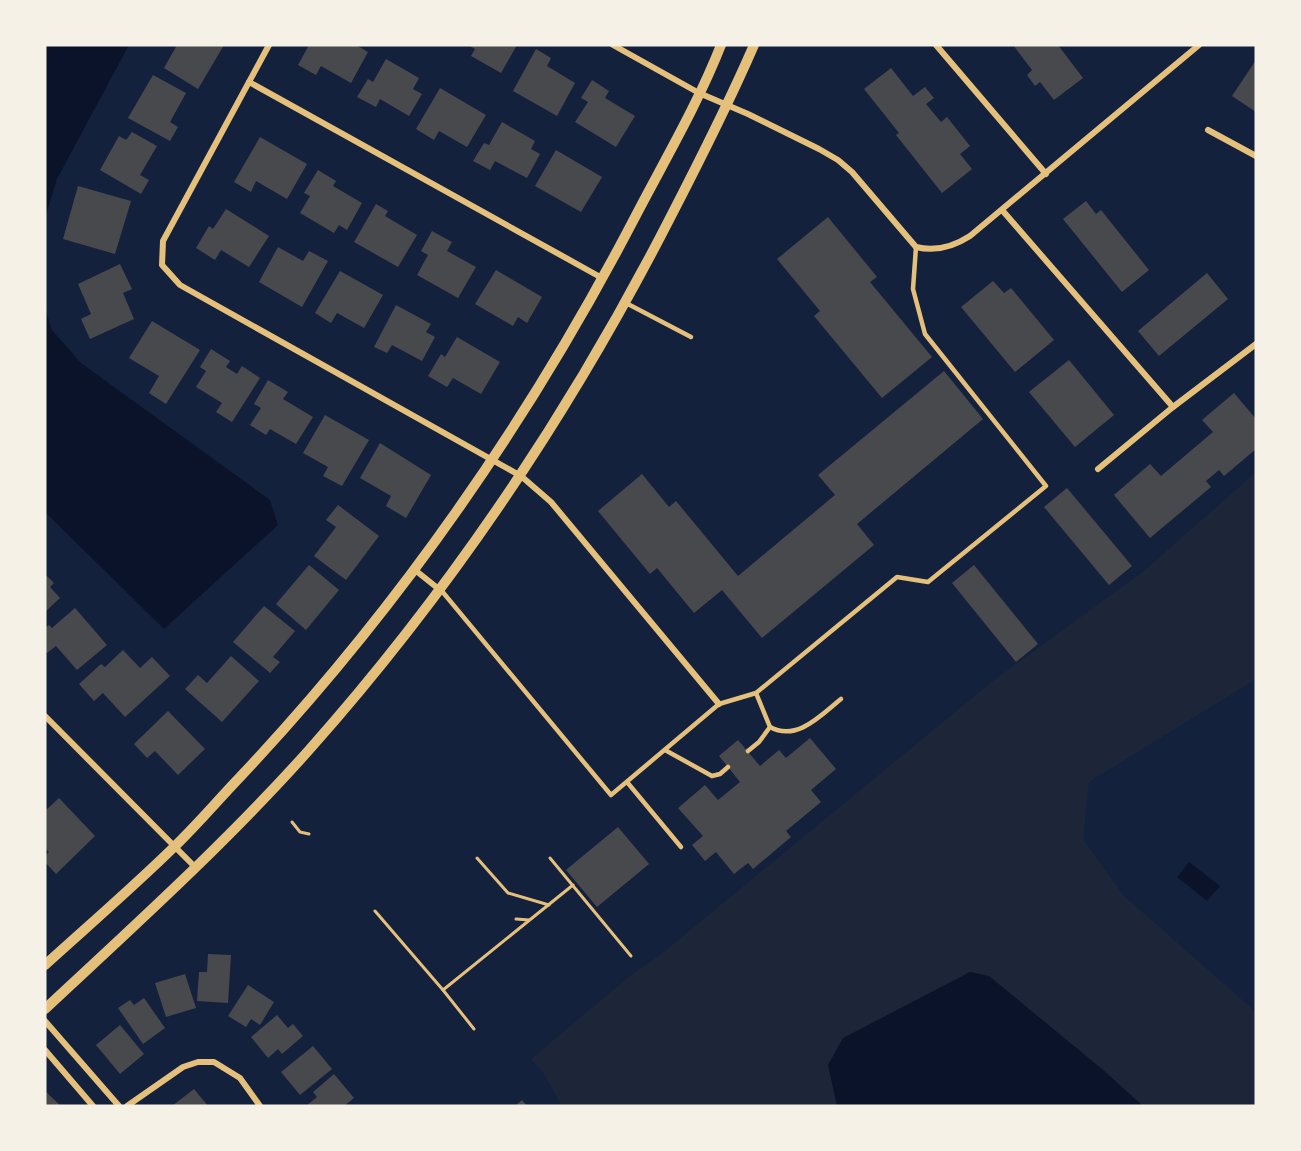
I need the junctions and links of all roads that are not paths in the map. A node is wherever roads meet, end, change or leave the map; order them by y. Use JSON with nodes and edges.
{"nodes":[{"id":1,"x":269,"y":45,"type":"edge"},
{"id":2,"x":613,"y":45,"type":"edge"},
{"id":3,"x":721,"y":45,"type":"edge"},
{"id":4,"x":754,"y":45,"type":"edge"},
{"id":5,"x":936,"y":45,"type":"edge"},
{"id":6,"x":1199,"y":45,"type":"edge"},
{"id":7,"x":249,"y":82,"type":"junction"},
{"id":8,"x":699,"y":93,"type":"junction"},
{"id":9,"x":728,"y":106,"type":"junction"},
{"id":10,"x":1209,"y":130,"type":"dead end"},
{"id":11,"x":1256,"y":156,"type":"edge"},
{"id":12,"x":1046,"y":174,"type":"junction"},
{"id":13,"x":1002,"y":210,"type":"junction"},
{"id":14,"x":916,"y":247,"type":"junction"},
{"id":15,"x":603,"y":279,"type":"junction"},
{"id":16,"x":626,"y":303,"type":"junction"},
{"id":17,"x":691,"y":338,"type":"dead end"},
{"id":18,"x":1256,"y":344,"type":"edge"},
{"id":19,"x":1173,"y":407,"type":"junction"},
{"id":20,"x":492,"y":460,"type":"junction"},
{"id":21,"x":1098,"y":469,"type":"dead end"},
{"id":22,"x":521,"y":476,"type":"junction"},
{"id":23,"x":415,"y":570,"type":"junction"},
{"id":24,"x":440,"y":590,"type":"junction"},
{"id":25,"x":756,"y":693,"type":"junction"},
{"id":26,"x":841,"y":699,"type":"dead end"},
{"id":27,"x":719,"y":704,"type":"junction"},
{"id":28,"x":45,"y":716,"type":"edge"},
{"id":29,"x":770,"y":727,"type":"junction"},
{"id":30,"x":665,"y":750,"type":"junction"},
{"id":31,"x":748,"y":751,"type":"dead end"},
{"id":32,"x":728,"y":767,"type":"dead end"},
{"id":33,"x":627,"y":782,"type":"junction"},
{"id":34,"x":174,"y":846,"type":"junction"},
{"id":35,"x":681,"y":847,"type":"dead end"},
{"id":36,"x":197,"y":868,"type":"junction"},
{"id":37,"x":45,"y":965,"type":"edge"},
{"id":38,"x":45,"y":1009,"type":"edge"},
{"id":39,"x":45,"y":1021,"type":"edge"},
{"id":40,"x":45,"y":1050,"type":"edge"},
{"id":41,"x":93,"y":1106,"type":"edge"},
{"id":42,"x":119,"y":1106,"type":"edge"},
{"id":43,"x":127,"y":1106,"type":"edge"},
{"id":44,"x":260,"y":1106,"type":"edge"}],
"edges":[{"from":1,"to":7,"type":"street"},
{"from":2,"to":8,"type":"street"},
{"from":3,"to":8,"type":"street"},
{"from":4,"to":9,"type":"street"},
{"from":5,"to":12,"type":"street"},
{"from":6,"to":12,"type":"street"},
{"from":7,"to":15,"type":"street"},
{"from":7,"to":20,"type":"street"},
{"from":8,"to":9,"type":"street"},
{"from":8,"to":15,"type":"street"},
{"from":9,"to":14,"type":"street"},
{"from":9,"to":16,"type":"street"},
{"from":10,"to":11,"type":"street"},
{"from":12,"to":13,"type":"street"},
{"from":13,"to":14,"type":"street"},
{"from":13,"to":19,"type":"street"},
{"from":14,"to":25,"type":"lane"},
{"from":15,"to":20,"type":"street"},
{"from":16,"to":17,"type":"lane"},
{"from":16,"to":22,"type":"street"},
{"from":18,"to":19,"type":"street"},
{"from":19,"to":21,"type":"street"},
{"from":20,"to":22,"type":"street"},
{"from":20,"to":23,"type":"street"},
{"from":22,"to":24,"type":"street"},
{"from":22,"to":27,"type":"street"},
{"from":23,"to":24,"type":"street"},
{"from":23,"to":34,"type":"street"},
{"from":24,"to":33,"type":"lane"},
{"from":24,"to":36,"type":"street"},
{"from":25,"to":27,"type":"lane"},
{"from":25,"to":29,"type":"lane"},
{"from":26,"to":29,"type":"lane"},
{"from":27,"to":30,"type":"lane"},
{"from":28,"to":34,"type":"street"},
{"from":29,"to":31,"type":"lane"},
{"from":30,"to":32,"type":"lane"},
{"from":30,"to":33,"type":"lane"},
{"from":33,"to":35,"type":"lane"},
{"from":34,"to":36,"type":"street"},
{"from":34,"to":37,"type":"street"},
{"from":36,"to":38,"type":"street"},
{"from":39,"to":42,"type":"street"},
{"from":40,"to":41,"type":"street"},
{"from":43,"to":44,"type":"street"}]}
